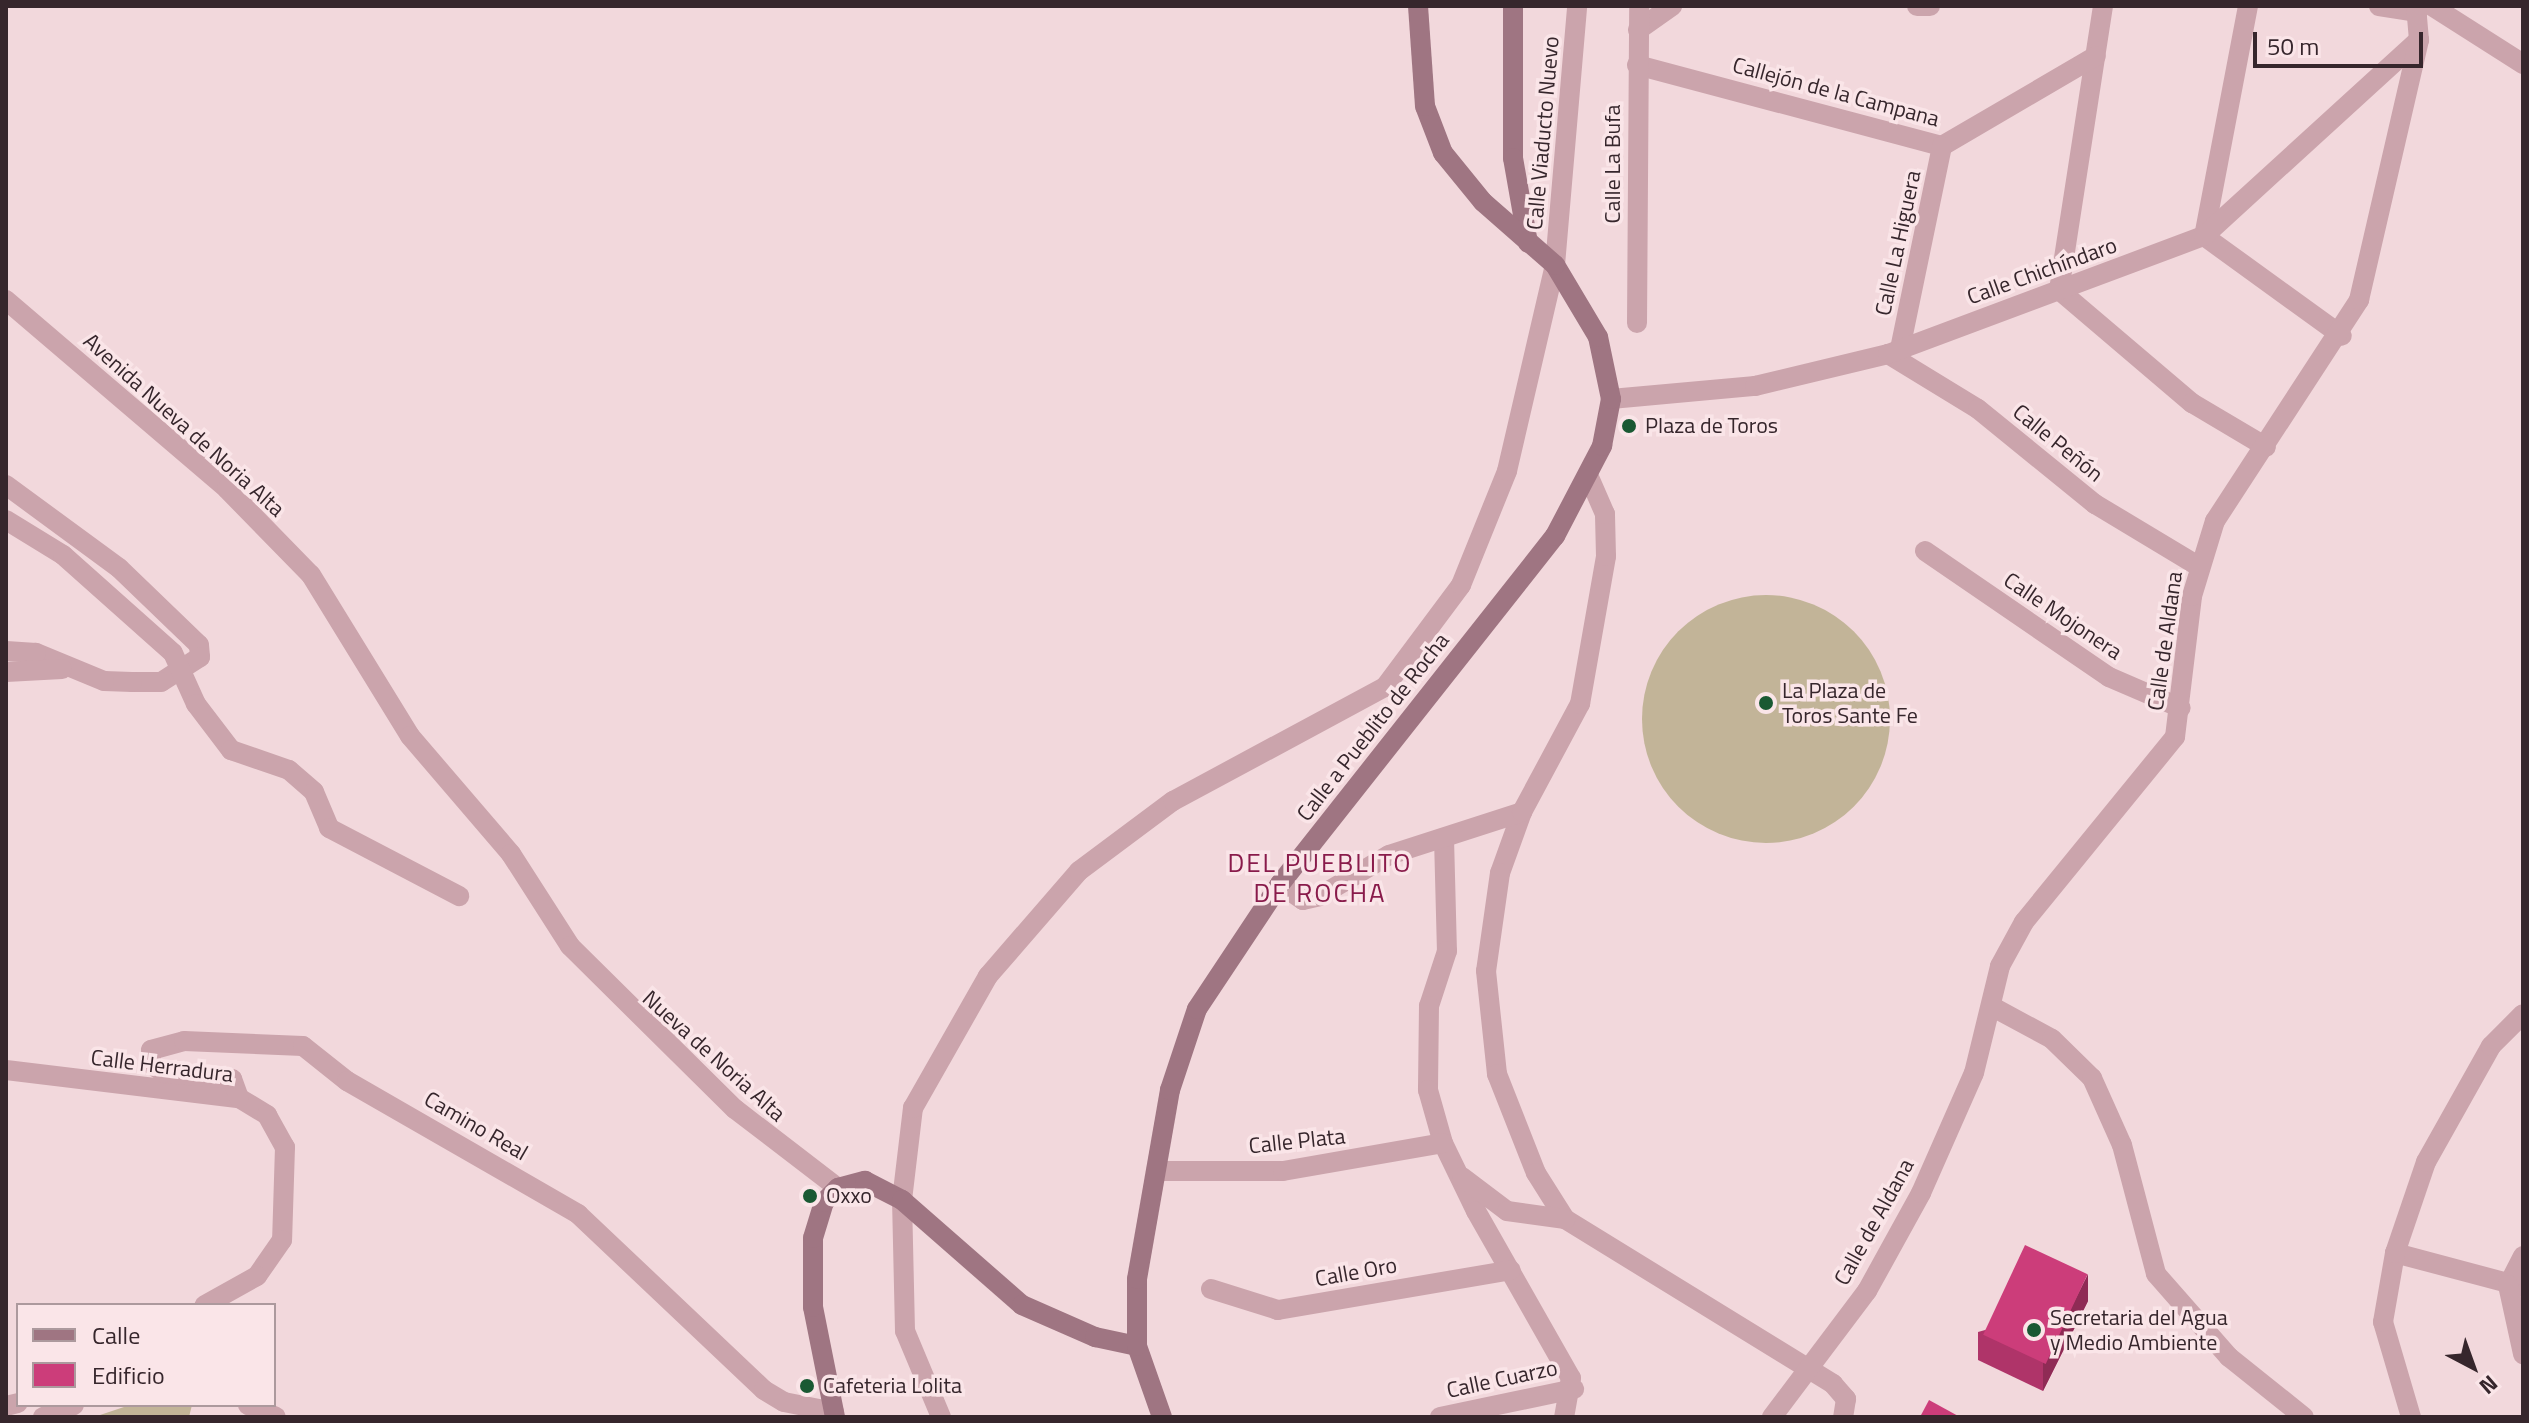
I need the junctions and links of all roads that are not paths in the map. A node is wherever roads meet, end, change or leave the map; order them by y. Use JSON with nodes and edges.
{"nodes":[{"id":1,"x":1418,"y":6,"type":"edge"},
{"id":2,"x":1513,"y":6,"type":"edge"},
{"id":3,"x":1577,"y":6,"type":"edge"},
{"id":4,"x":1639,"y":6,"type":"edge"},
{"id":5,"x":1672,"y":6,"type":"edge"},
{"id":6,"x":1917,"y":6,"type":"edge"},
{"id":7,"x":1930,"y":6,"type":"edge"},
{"id":8,"x":2103,"y":6,"type":"edge"},
{"id":9,"x":2248,"y":6,"type":"edge"},
{"id":10,"x":2379,"y":6,"type":"edge"},
{"id":11,"x":2422,"y":8,"type":"edge"},
{"id":12,"x":1638,"y":30,"type":"junction"},
{"id":13,"x":2419,"y":40,"type":"junction"},
{"id":14,"x":2096,"y":56,"type":"junction"},
{"id":15,"x":2523,"y":64,"type":"edge"},
{"id":16,"x":1637,"y":65,"type":"junction"},
{"id":17,"x":1942,"y":146,"type":"junction"},
{"id":18,"x":2204,"y":236,"type":"junction"},
{"id":19,"x":1528,"y":243,"type":"junction"},
{"id":20,"x":1555,"y":265,"type":"junction"},
{"id":21,"x":2059,"y":290,"type":"junction"},
{"id":22,"x":6,"y":300,"type":"edge"},
{"id":23,"x":1637,"y":323,"type":"dead end"},
{"id":24,"x":2342,"y":336,"type":"junction"},
{"id":25,"x":1894,"y":352,"type":"junction"},
{"id":26,"x":1611,"y":399,"type":"junction"},
{"id":27,"x":2266,"y":447,"type":"junction"},
{"id":28,"x":1588,"y":475,"type":"junction"},
{"id":29,"x":6,"y":485,"type":"edge"},
{"id":30,"x":6,"y":520,"type":"edge"},
{"id":31,"x":1925,"y":551,"type":"dead end"},
{"id":32,"x":2200,"y":567,"type":"junction"},
{"id":33,"x":6,"y":651,"type":"edge"},
{"id":34,"x":66,"y":669,"type":"junction"},
{"id":35,"x":186,"y":671,"type":"junction"},
{"id":36,"x":6,"y":672,"type":"edge"},
{"id":37,"x":2181,"y":708,"type":"junction"},
{"id":38,"x":1522,"y":812,"type":"junction"},
{"id":39,"x":1444,"y":838,"type":"junction"},
{"id":40,"x":1280,"y":884,"type":"junction"},
{"id":41,"x":459,"y":896,"type":"dead end"},
{"id":42,"x":570,"y":946,"type":"joint"},
{"id":43,"x":1991,"y":1006,"type":"junction"},
{"id":44,"x":2523,"y":1014,"type":"edge"},
{"id":45,"x":6,"y":1070,"type":"edge"},
{"id":46,"x":239,"y":1098,"type":"junction"},
{"id":47,"x":1443,"y":1143,"type":"junction"},
{"id":48,"x":1156,"y":1171,"type":"junction"},
{"id":49,"x":1460,"y":1175,"type":"junction"},
{"id":50,"x":838,"y":1188,"type":"junction"},
{"id":51,"x":902,"y":1200,"type":"junction"},
{"id":52,"x":1565,"y":1219,"type":"junction"},
{"id":53,"x":2395,"y":1253,"type":"junction"},
{"id":54,"x":2523,"y":1256,"type":"edge"},
{"id":55,"x":1511,"y":1270,"type":"junction"},
{"id":56,"x":2516,"y":1286,"type":"edge"},
{"id":57,"x":1211,"y":1289,"type":"dead end"},
{"id":58,"x":209,"y":1303,"type":"edge"},
{"id":59,"x":1137,"y":1346,"type":"junction"},
{"id":60,"x":2523,"y":1354,"type":"edge"},
{"id":61,"x":1808,"y":1372,"type":"junction"},
{"id":62,"x":1574,"y":1389,"type":"junction"},
{"id":63,"x":69,"y":1407,"type":"edge"},
{"id":64,"x":253,"y":1407,"type":"edge"},
{"id":65,"x":1498,"y":1413,"type":"edge"},
{"id":66,"x":835,"y":1414,"type":"edge"},
{"id":67,"x":43,"y":1417,"type":"edge"},
{"id":68,"x":276,"y":1417,"type":"edge"},
{"id":69,"x":941,"y":1417,"type":"edge"},
{"id":70,"x":1162,"y":1417,"type":"edge"},
{"id":71,"x":1440,"y":1417,"type":"edge"},
{"id":72,"x":1564,"y":1417,"type":"edge"},
{"id":73,"x":1772,"y":1417,"type":"edge"},
{"id":74,"x":1843,"y":1417,"type":"edge"},
{"id":75,"x":2304,"y":1417,"type":"edge"},
{"id":76,"x":2411,"y":1417,"type":"edge"}],
"edges":[{"from":1,"to":19,"type":"street","name":"Calle a Pueblito de Rocha"},
{"from":2,"to":19,"type":"street"},
{"from":3,"to":20,"type":"street","name":"Calle Viaducto Nuevo"},
{"from":4,"to":12,"type":"street","name":"Calle La Bufa"},
{"from":5,"to":12,"type":"street"},
{"from":6,"to":7,"type":"street"},
{"from":8,"to":14,"type":"street"},
{"from":9,"to":18,"type":"street"},
{"from":10,"to":11,"type":"street"},
{"from":11,"to":13,"type":"street","name":"Calle de Aldana"},
{"from":11,"to":15,"type":"street"},
{"from":12,"to":16,"type":"street","name":"Calle La Bufa"},
{"from":13,"to":18,"type":"street","name":"Calle Chichíndaro"},
{"from":13,"to":24,"type":"street","name":"Calle de Aldana"},
{"from":14,"to":17,"type":"street","name":"Callejón de la Campana"},
{"from":14,"to":21,"type":"street"},
{"from":16,"to":17,"type":"street","name":"Callejón de la Campana"},
{"from":16,"to":23,"type":"street","name":"Calle La Bufa"},
{"from":17,"to":25,"type":"street","name":"Calle La Higuera"},
{"from":18,"to":21,"type":"street","name":"Calle Chichíndaro"},
{"from":18,"to":24,"type":"street"},
{"from":19,"to":20,"type":"street","name":"Calle a Pueblito de Rocha"},
{"from":20,"to":26,"type":"street","name":"Calle a Pueblito de Rocha"},
{"from":20,"to":51,"type":"street","name":"Calle Viaducto Nuevo"},
{"from":21,"to":25,"type":"street","name":"Calle Chichíndaro"},
{"from":21,"to":27,"type":"street"},
{"from":22,"to":42,"type":"street","name":"Avenida Nueva de Noria Alta"},
{"from":24,"to":27,"type":"street","name":"Calle de Aldana"},
{"from":25,"to":26,"type":"street","name":"Calle Chichíndaro"},
{"from":25,"to":32,"type":"street","name":"Calle Peñón"},
{"from":26,"to":28,"type":"street","name":"Calle a Pueblito de Rocha"},
{"from":27,"to":32,"type":"street","name":"Calle de Aldana"},
{"from":28,"to":38,"type":"street"},
{"from":28,"to":40,"type":"street","name":"Calle a Pueblito de Rocha"},
{"from":29,"to":35,"type":"street"},
{"from":30,"to":35,"type":"street"},
{"from":31,"to":37,"type":"street","name":"Calle Mojonera"},
{"from":32,"to":37,"type":"street","name":"Calle de Aldana"},
{"from":33,"to":34,"type":"street"},
{"from":34,"to":35,"type":"street"},
{"from":34,"to":36,"type":"street"},
{"from":35,"to":41,"type":"street"},
{"from":37,"to":43,"type":"street","name":"Calle de Aldana"},
{"from":38,"to":39,"type":"street"},
{"from":38,"to":52,"type":"street"},
{"from":39,"to":40,"type":"street"},
{"from":39,"to":47,"type":"street"},
{"from":40,"to":48,"type":"street","name":"Calle a Pueblito de Rocha"},
{"from":42,"to":50,"type":"street","name":"Nueva de Noria Alta"},
{"from":43,"to":61,"type":"street","name":"Calle de Aldana"},
{"from":43,"to":75,"type":"street"},
{"from":44,"to":53,"type":"street"},
{"from":45,"to":46,"type":"street","name":"Calle Herradura"},
{"from":46,"to":58,"type":"street","name":"Calle Herradura"},
{"from":46,"to":66,"type":"street","name":"Camino Real"},
{"from":47,"to":48,"type":"street","name":"Calle Plata"},
{"from":47,"to":49,"type":"street"},
{"from":48,"to":59,"type":"street","name":"Calle a Pueblito de Rocha"},
{"from":49,"to":52,"type":"street"},
{"from":49,"to":55,"type":"street"},
{"from":50,"to":51,"type":"street"},
{"from":50,"to":66,"type":"street"},
{"from":51,"to":59,"type":"street"},
{"from":51,"to":69,"type":"street","name":"Calle Viaducto Nuevo"},
{"from":52,"to":61,"type":"street"},
{"from":53,"to":56,"type":"street"},
{"from":53,"to":76,"type":"street"},
{"from":54,"to":56,"type":"street"},
{"from":55,"to":57,"type":"street","name":"Calle Oro"},
{"from":55,"to":62,"type":"street"},
{"from":56,"to":60,"type":"street"},
{"from":59,"to":70,"type":"street","name":"Calle a Pueblito de Rocha"},
{"from":61,"to":73,"type":"street","name":"Calle de Aldana"},
{"from":61,"to":74,"type":"street"},
{"from":62,"to":65,"type":"street","name":"Calle Cuarzo"},
{"from":62,"to":72,"type":"street"},
{"from":63,"to":67,"type":"street"},
{"from":64,"to":68,"type":"street"},
{"from":65,"to":71,"type":"street","name":"Calle Cuarzo"}]}
